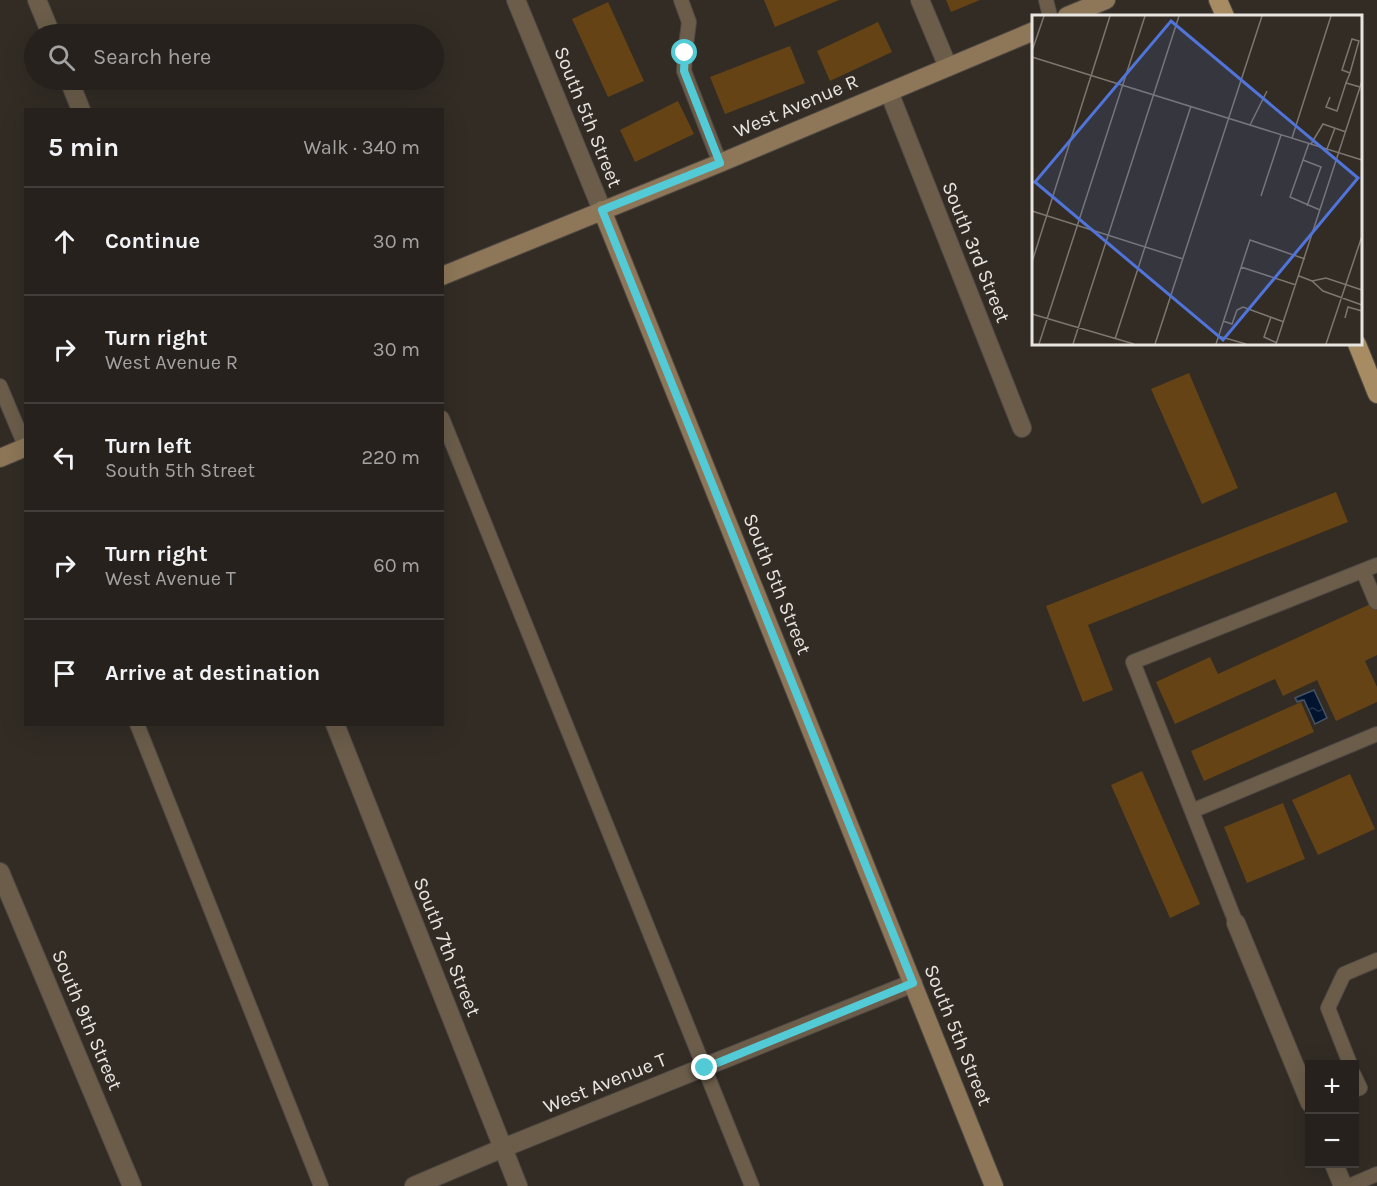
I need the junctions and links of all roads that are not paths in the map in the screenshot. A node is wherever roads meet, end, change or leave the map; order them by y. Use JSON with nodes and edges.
{"nodes":[{"id":1,"x":37,"y":0,"type":"edge"},
{"id":2,"x":516,"y":0,"type":"edge"},
{"id":3,"x":681,"y":0,"type":"edge"},
{"id":4,"x":920,"y":0,"type":"edge"},
{"id":5,"x":1046,"y":0,"type":"edge"},
{"id":6,"x":1106,"y":0,"type":"edge"},
{"id":7,"x":1218,"y":0,"type":"edge"},
{"id":8,"x":1050,"y":15,"type":"edge"},
{"id":9,"x":1069,"y":15,"type":"edge"},
{"id":10,"x":1225,"y":15,"type":"edge"},
{"id":11,"x":47,"y":24,"type":"edge"},
{"id":12,"x":1032,"y":32,"type":"edge"},
{"id":13,"x":948,"y":67,"type":"junction"},
{"id":14,"x":73,"y":90,"type":"edge"},
{"id":15,"x":889,"y":92,"type":"junction"},
{"id":16,"x":80,"y":108,"type":"edge"},
{"id":17,"x":720,"y":163,"type":"junction"},
{"id":18,"x":602,"y":210,"type":"junction"},
{"id":19,"x":444,"y":275,"type":"edge"},
{"id":20,"x":1357,"y":345,"type":"edge"},
{"id":21,"x":0,"y":386,"type":"edge"},
{"id":22,"x":1377,"y":394,"type":"edge"},
{"id":23,"x":444,"y":423,"type":"edge"},
{"id":24,"x":1022,"y":428,"type":"dead end"},
{"id":25,"x":24,"y":446,"type":"edge"},
{"id":26,"x":24,"y":448,"type":"edge"},
{"id":27,"x":0,"y":458,"type":"edge"},
{"id":28,"x":1377,"y":565,"type":"edge"},
{"id":29,"x":1363,"y":571,"type":"junction"},
{"id":30,"x":1376,"y":602,"type":"edge"},
{"id":31,"x":138,"y":726,"type":"edge"},
{"id":32,"x":336,"y":726,"type":"edge"},
{"id":33,"x":1377,"y":734,"type":"edge"},
{"id":34,"x":1192,"y":811,"type":"junction"},
{"id":35,"x":0,"y":872,"type":"edge"},
{"id":36,"x":1236,"y":923,"type":"joint"},
{"id":37,"x":1377,"y":960,"type":"edge"},
{"id":38,"x":913,"y":983,"type":"junction"},
{"id":39,"x":1348,"y":1060,"type":"edge"},
{"id":40,"x":705,"y":1068,"type":"junction"},
{"id":41,"x":1305,"y":1091,"type":"edge"},
{"id":42,"x":503,"y":1148,"type":"junction"},
{"id":43,"x":1336,"y":1168,"type":"edge"},
{"id":44,"x":1377,"y":1174,"type":"edge"},
{"id":45,"x":132,"y":1186,"type":"edge"},
{"id":46,"x":321,"y":1186,"type":"edge"},
{"id":47,"x":414,"y":1186,"type":"edge"},
{"id":48,"x":518,"y":1186,"type":"edge"},
{"id":49,"x":752,"y":1186,"type":"edge"},
{"id":50,"x":994,"y":1186,"type":"edge"},
{"id":51,"x":1343,"y":1186,"type":"edge"},
{"id":52,"x":1349,"y":1186,"type":"edge"}],
"edges":[{"from":1,"to":11,"type":"street"},
{"from":2,"to":18,"type":"street","name":"South 5th Street"},
{"from":3,"to":17,"type":"lane"},
{"from":4,"to":13,"type":"street"},
{"from":5,"to":8,"type":"lane"},
{"from":6,"to":9,"type":"street"},
{"from":7,"to":10,"type":"main road"},
{"from":12,"to":13,"type":"street","name":"West Avenue R"},
{"from":13,"to":15,"type":"street","name":"West Avenue R"},
{"from":14,"to":16,"type":"street"},
{"from":15,"to":17,"type":"street","name":"West Avenue R"},
{"from":15,"to":24,"type":"street","name":"South 3rd Street"},
{"from":17,"to":18,"type":"street","name":"West Avenue R"},
{"from":18,"to":19,"type":"street","name":"West Avenue R"},
{"from":18,"to":38,"type":"street","name":"South 5th Street"},
{"from":20,"to":22,"type":"main road"},
{"from":21,"to":25,"type":"lane"},
{"from":23,"to":40,"type":"lane"},
{"from":26,"to":27,"type":"street"},
{"from":28,"to":29,"type":"lane"},
{"from":29,"to":30,"type":"lane"},
{"from":29,"to":34,"type":"lane"},
{"from":31,"to":46,"type":"lane"},
{"from":32,"to":42,"type":"street","name":"South 7th Street"},
{"from":33,"to":34,"type":"lane"},
{"from":34,"to":36,"type":"lane"},
{"from":35,"to":45,"type":"street","name":"South 9th Street"},
{"from":36,"to":41,"type":"street"},
{"from":37,"to":39,"type":"lane"},
{"from":38,"to":40,"type":"street","name":"West Avenue T"},
{"from":38,"to":50,"type":"street","name":"South 5th Street"},
{"from":40,"to":42,"type":"street","name":"West Avenue T"},
{"from":40,"to":49,"type":"lane"},
{"from":42,"to":47,"type":"street","name":"West Avenue T"},
{"from":42,"to":48,"type":"street","name":"South 7th Street"},
{"from":43,"to":51,"type":"street"},
{"from":44,"to":52,"type":"lane"}]}
